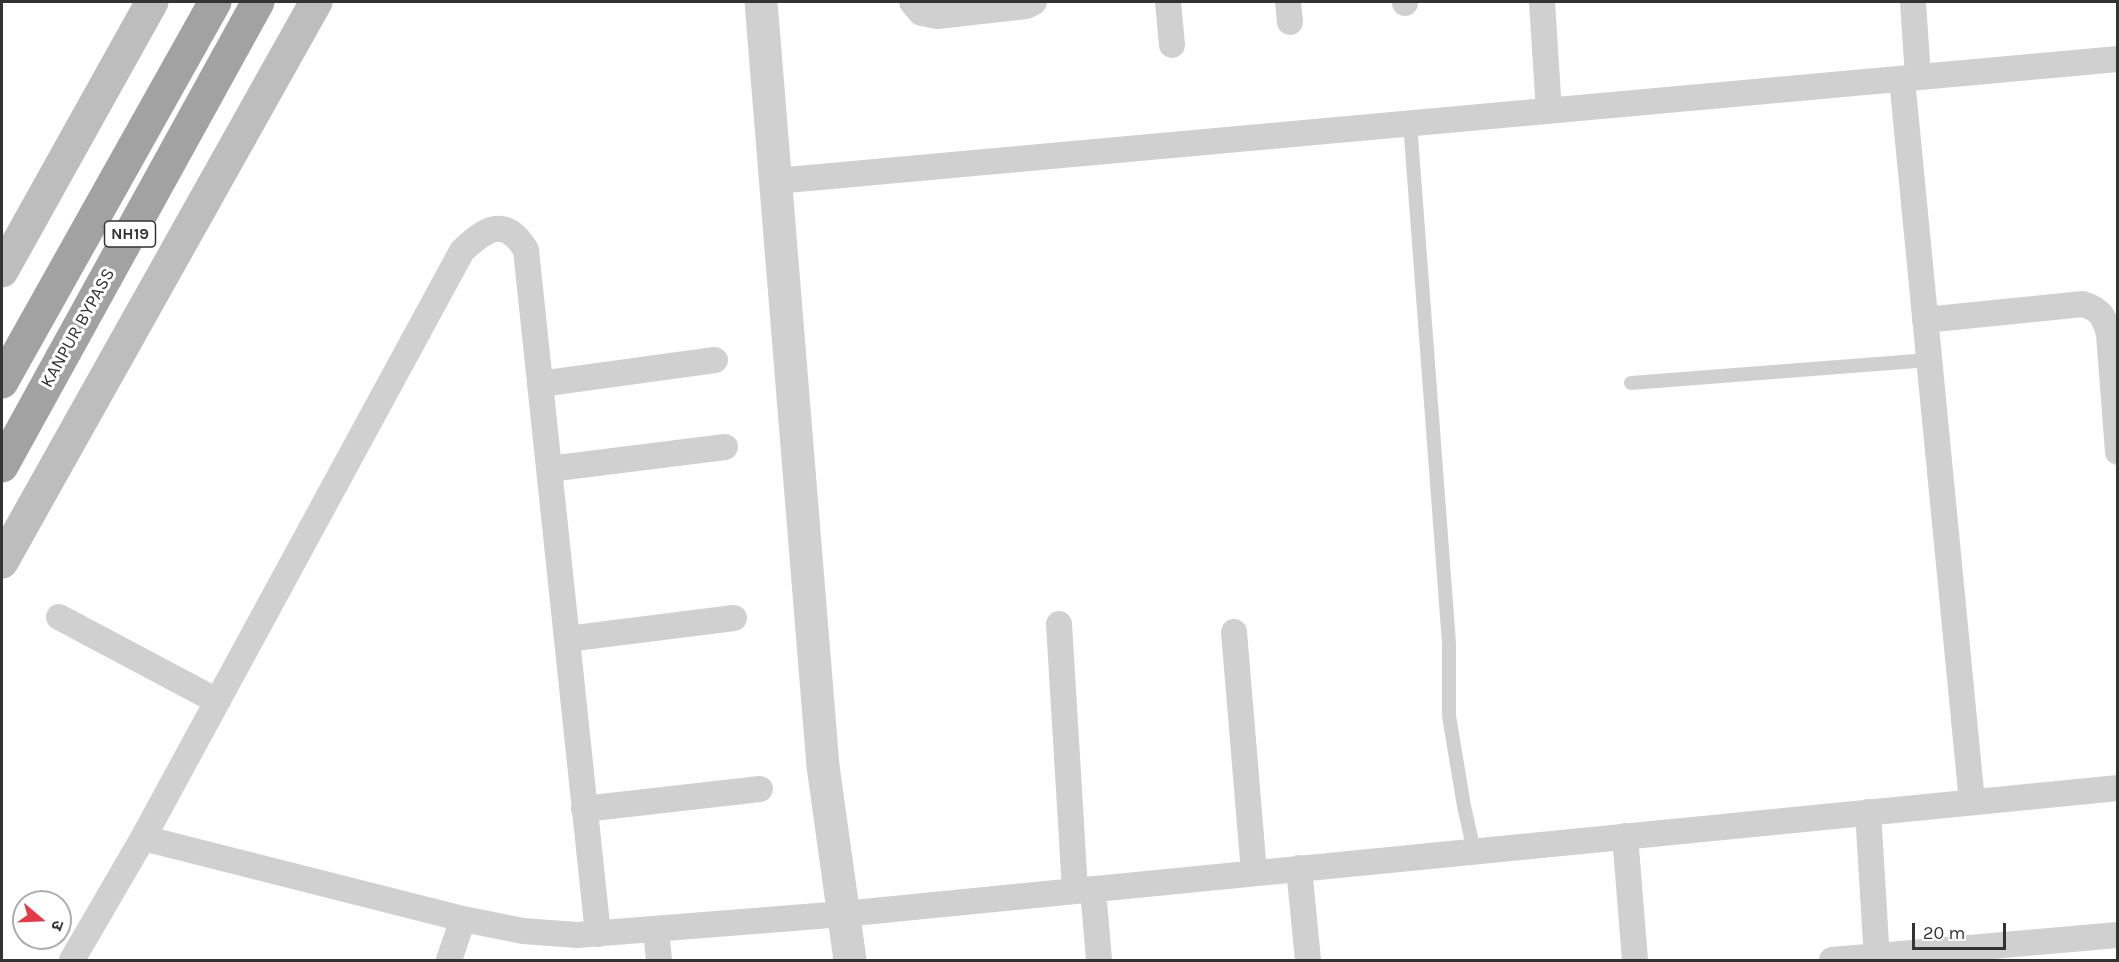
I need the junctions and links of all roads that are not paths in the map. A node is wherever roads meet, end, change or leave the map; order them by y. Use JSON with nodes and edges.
{"nodes":[{"id":1,"x":152,"y":2,"type":"edge"},
{"id":2,"x":215,"y":2,"type":"edge"},
{"id":3,"x":258,"y":2,"type":"edge"},
{"id":4,"x":316,"y":2,"type":"edge"},
{"id":5,"x":761,"y":2,"type":"edge"},
{"id":6,"x":912,"y":2,"type":"edge"},
{"id":7,"x":1034,"y":2,"type":"edge"},
{"id":8,"x":1168,"y":2,"type":"edge"},
{"id":9,"x":1542,"y":2,"type":"edge"},
{"id":10,"x":1913,"y":2,"type":"edge"},
{"id":11,"x":1172,"y":45,"type":"dead end"},
{"id":12,"x":2118,"y":59,"type":"edge"},
{"id":13,"x":1910,"y":78,"type":"junction"},
{"id":14,"x":1550,"y":111,"type":"junction"},
{"id":15,"x":1410,"y":123,"type":"junction"},
{"id":16,"x":776,"y":181,"type":"junction"},
{"id":17,"x":2,"y":272,"type":"edge"},
{"id":18,"x":1925,"y":320,"type":"junction"},
{"id":19,"x":715,"y":360,"type":"dead end"},
{"id":20,"x":1929,"y":360,"type":"junction"},
{"id":21,"x":2,"y":382,"type":"edge"},
{"id":22,"x":1631,"y":383,"type":"dead end"},
{"id":23,"x":540,"y":384,"type":"junction"},
{"id":24,"x":724,"y":447,"type":"dead end"},
{"id":25,"x":2118,"y":452,"type":"edge"},
{"id":26,"x":2,"y":466,"type":"edge"},
{"id":27,"x":549,"y":469,"type":"junction"},
{"id":28,"x":2,"y":562,"type":"edge"},
{"id":29,"x":59,"y":616,"type":"dead end"},
{"id":30,"x":734,"y":618,"type":"dead end"},
{"id":31,"x":1059,"y":624,"type":"dead end"},
{"id":32,"x":1234,"y":632,"type":"dead end"},
{"id":33,"x":567,"y":639,"type":"junction"},
{"id":34,"x":217,"y":700,"type":"junction"},
{"id":35,"x":2118,"y":788,"type":"edge"},
{"id":36,"x":760,"y":789,"type":"dead end"},
{"id":37,"x":1972,"y":802,"type":"junction"},
{"id":38,"x":584,"y":809,"type":"junction"},
{"id":39,"x":1868,"y":812,"type":"junction"},
{"id":40,"x":1625,"y":836,"type":"junction"},
{"id":41,"x":143,"y":838,"type":"junction"},
{"id":42,"x":1474,"y":851,"type":"junction"},
{"id":43,"x":1299,"y":868,"type":"junction"},
{"id":44,"x":1254,"y":873,"type":"junction"},
{"id":45,"x":1084,"y":890,"type":"junction"},
{"id":46,"x":843,"y":914,"type":"junction"},
{"id":47,"x":463,"y":918,"type":"junction"},
{"id":48,"x":656,"y":930,"type":"junction"},
{"id":49,"x":598,"y":934,"type":"junction"},
{"id":50,"x":2118,"y":935,"type":"edge"},
{"id":51,"x":2007,"y":953,"type":"edge"},
{"id":52,"x":1877,"y":958,"type":"edge"},
{"id":53,"x":72,"y":960,"type":"edge"},
{"id":54,"x":449,"y":960,"type":"edge"},
{"id":55,"x":659,"y":960,"type":"edge"},
{"id":56,"x":850,"y":960,"type":"edge"},
{"id":57,"x":1099,"y":960,"type":"edge"},
{"id":58,"x":1308,"y":960,"type":"edge"},
{"id":59,"x":1635,"y":960,"type":"edge"},
{"id":60,"x":1832,"y":960,"type":"edge"}],
"edges":[{"from":1,"to":17,"type":"main road"},
{"from":2,"to":21,"type":"highway","number":"NH19"},
{"from":3,"to":26,"type":"highway","name":"KANPUR BYPASS","number":"NH19"},
{"from":4,"to":28,"type":"main road"},
{"from":5,"to":16,"type":"street"},
{"from":6,"to":7,"type":"street"},
{"from":8,"to":11,"type":"street"},
{"from":9,"to":14,"type":"street"},
{"from":10,"to":13,"type":"street"},
{"from":12,"to":13,"type":"street"},
{"from":13,"to":14,"type":"street"},
{"from":13,"to":18,"type":"street"},
{"from":14,"to":15,"type":"street"},
{"from":15,"to":16,"type":"street"},
{"from":15,"to":42,"type":"lane"},
{"from":16,"to":46,"type":"street"},
{"from":18,"to":20,"type":"street"},
{"from":18,"to":25,"type":"street"},
{"from":19,"to":23,"type":"street"},
{"from":20,"to":22,"type":"lane"},
{"from":20,"to":37,"type":"street"},
{"from":23,"to":27,"type":"street"},
{"from":23,"to":34,"type":"street"},
{"from":24,"to":27,"type":"street"},
{"from":27,"to":33,"type":"street"},
{"from":29,"to":34,"type":"street"},
{"from":30,"to":33,"type":"street"},
{"from":31,"to":45,"type":"street"},
{"from":32,"to":44,"type":"street"},
{"from":33,"to":38,"type":"street"},
{"from":34,"to":41,"type":"street"},
{"from":35,"to":37,"type":"street"},
{"from":36,"to":38,"type":"street"},
{"from":37,"to":39,"type":"street"},
{"from":38,"to":49,"type":"street"},
{"from":39,"to":40,"type":"street"},
{"from":39,"to":52,"type":"street"},
{"from":40,"to":42,"type":"street"},
{"from":40,"to":59,"type":"street"},
{"from":41,"to":47,"type":"street"},
{"from":41,"to":53,"type":"street"},
{"from":42,"to":43,"type":"street"},
{"from":43,"to":44,"type":"street"},
{"from":43,"to":58,"type":"street"},
{"from":44,"to":45,"type":"street"},
{"from":45,"to":46,"type":"street"},
{"from":45,"to":57,"type":"street"},
{"from":46,"to":48,"type":"street"},
{"from":46,"to":56,"type":"street"},
{"from":47,"to":49,"type":"street"},
{"from":47,"to":54,"type":"street"},
{"from":48,"to":49,"type":"street"},
{"from":48,"to":55,"type":"street"},
{"from":50,"to":51,"type":"street"},
{"from":51,"to":52,"type":"street"},
{"from":52,"to":60,"type":"street"}]}
